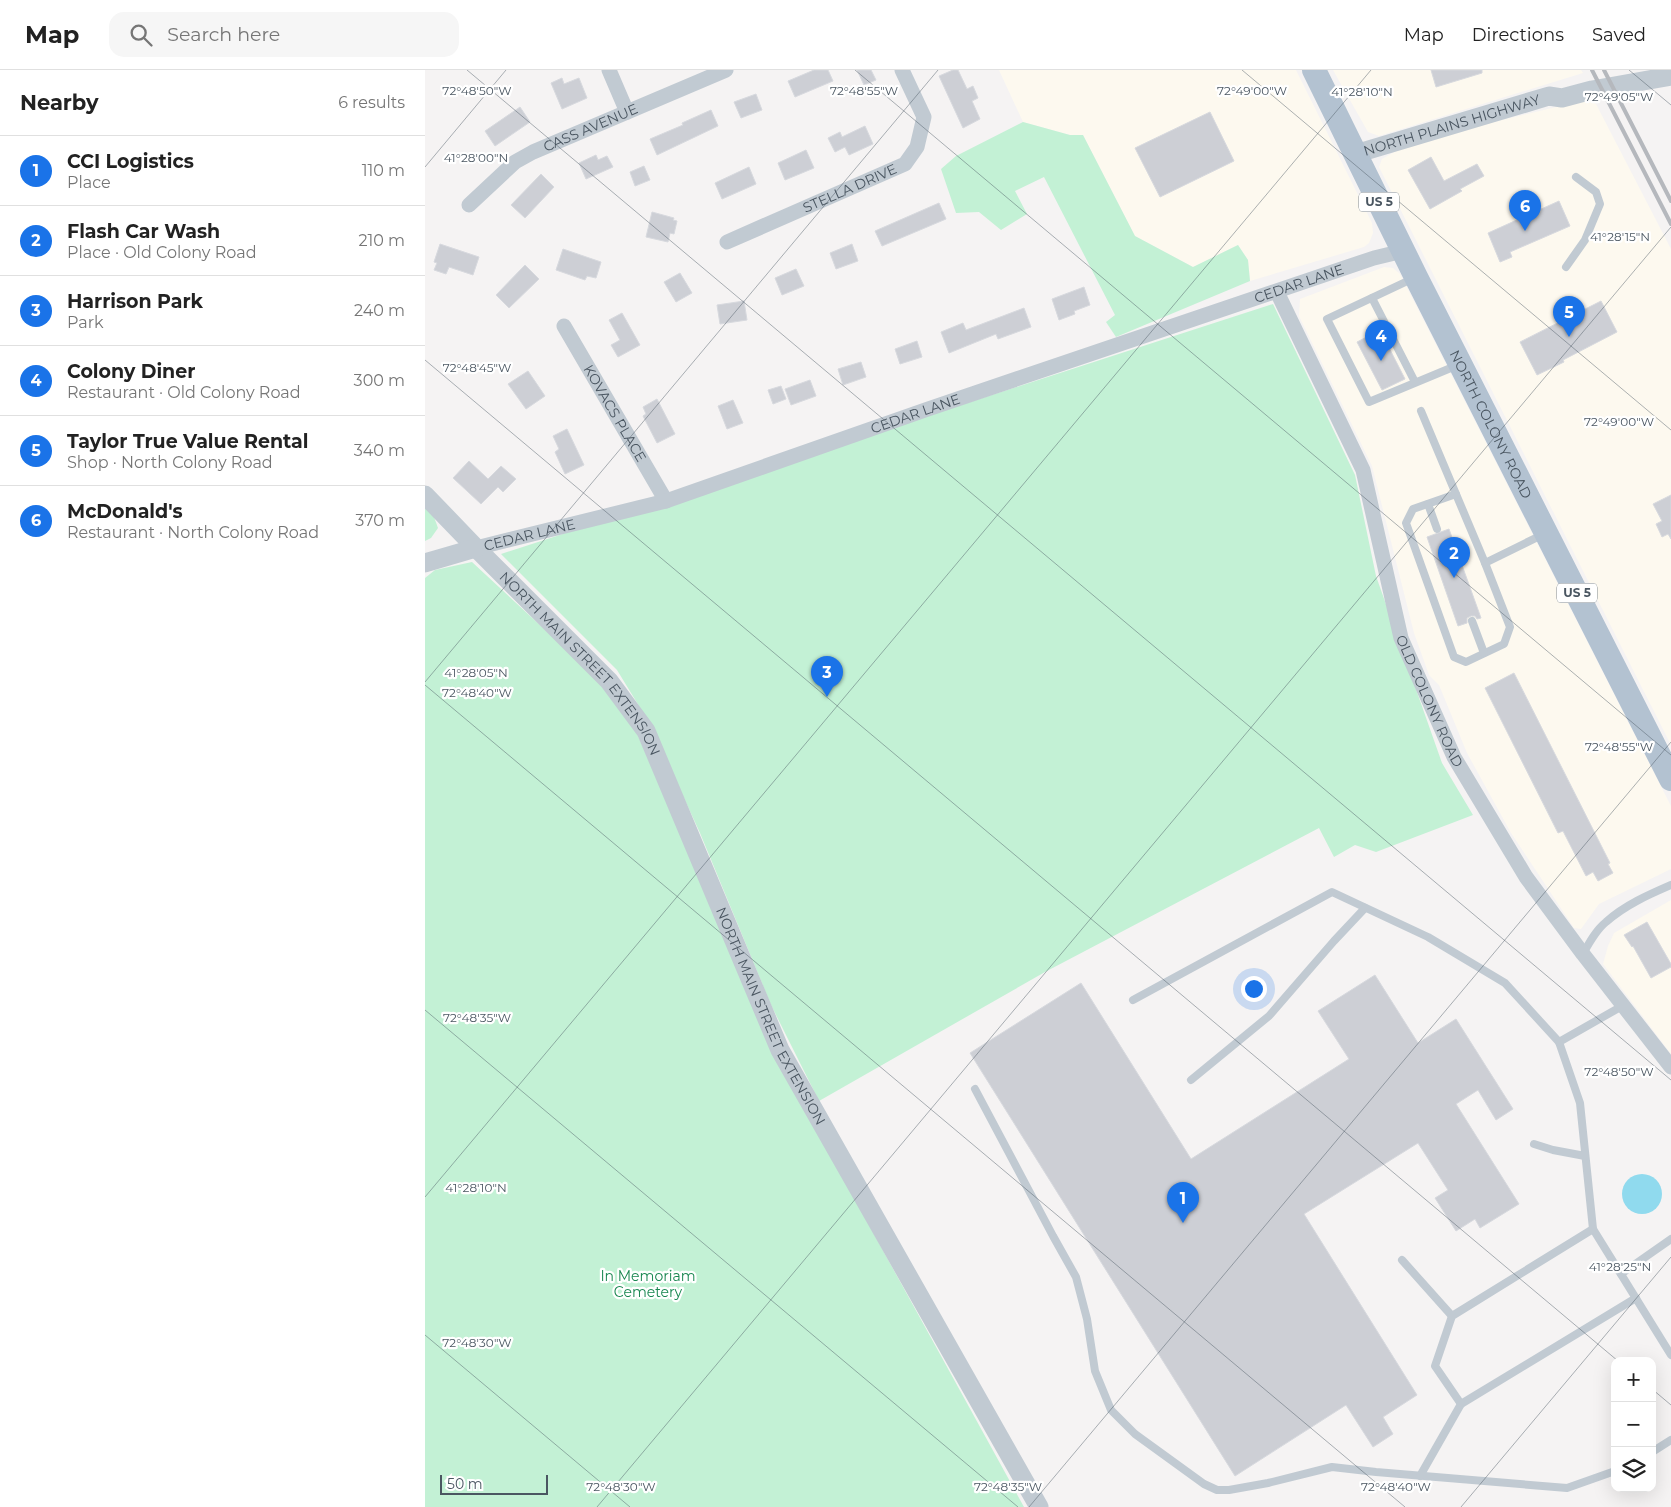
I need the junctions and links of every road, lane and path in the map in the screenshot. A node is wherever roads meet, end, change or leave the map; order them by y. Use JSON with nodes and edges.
{"nodes":[{"id":1,"x":609,"y":70,"type":"edge"},
{"id":2,"x":726,"y":70,"type":"edge"},
{"id":3,"x":902,"y":70,"type":"edge"},
{"id":4,"x":1314,"y":70,"type":"edge"},
{"id":5,"x":1641,"y":70,"type":"edge"},
{"id":6,"x":1671,"y":76,"type":"edge"},
{"id":7,"x":1549,"y":96,"type":"junction"},
{"id":8,"x":627,"y":112,"type":"junction"},
{"id":9,"x":1355,"y":154,"type":"junction"},
{"id":10,"x":1576,"y":177,"type":"dead end"},
{"id":11,"x":469,"y":205,"type":"dead end"},
{"id":12,"x":727,"y":242,"type":"dead end"},
{"id":13,"x":1403,"y":251,"type":"junction"},
{"id":14,"x":1566,"y":266,"type":"dead end"},
{"id":15,"x":1416,"y":277,"type":"junction"},
{"id":16,"x":1277,"y":292,"type":"junction"},
{"id":17,"x":1372,"y":298,"type":"junction"},
{"id":18,"x":564,"y":326,"type":"dead end"},
{"id":19,"x":1461,"y":363,"type":"junction"},
{"id":20,"x":1415,"y":382,"type":"junction"},
{"id":21,"x":1421,"y":412,"type":"dead end"},
{"id":22,"x":1456,"y":494,"type":"junction"},
{"id":23,"x":425,"y":495,"type":"edge"},
{"id":24,"x":666,"y":501,"type":"junction"},
{"id":25,"x":1428,"y":504,"type":"junction"},
{"id":26,"x":1437,"y":529,"type":"dead end"},
{"id":27,"x":1546,"y":533,"type":"junction"},
{"id":28,"x":476,"y":548,"type":"junction"},
{"id":29,"x":1485,"y":563,"type":"junction"},
{"id":30,"x":425,"y":564,"type":"edge"},
{"id":31,"x":1472,"y":621,"type":"dead end"},
{"id":32,"x":1484,"y":653,"type":"junction"},
{"id":33,"x":1671,"y":779,"type":"edge"},
{"id":34,"x":1671,"y":885,"type":"edge"},
{"id":35,"x":1365,"y":908,"type":"junction"},
{"id":36,"x":1583,"y":954,"type":"junction"},
{"id":37,"x":1133,"y":1000,"type":"dead end"},
{"id":38,"x":1624,"y":1006,"type":"junction"},
{"id":39,"x":1559,"y":1042,"type":"junction"},
{"id":40,"x":1671,"y":1067,"type":"edge"},
{"id":41,"x":1191,"y":1080,"type":"dead end"},
{"id":42,"x":975,"y":1089,"type":"dead end"},
{"id":43,"x":1534,"y":1144,"type":"dead end"},
{"id":44,"x":1585,"y":1156,"type":"junction"},
{"id":45,"x":1593,"y":1229,"type":"junction"},
{"id":46,"x":1671,"y":1240,"type":"edge"},
{"id":47,"x":1402,"y":1260,"type":"dead end"},
{"id":48,"x":1621,"y":1274,"type":"junction"},
{"id":49,"x":1636,"y":1298,"type":"junction"},
{"id":50,"x":1452,"y":1316,"type":"junction"},
{"id":51,"x":1671,"y":1355,"type":"edge"},
{"id":52,"x":1461,"y":1404,"type":"junction"},
{"id":53,"x":1671,"y":1440,"type":"edge"},
{"id":54,"x":1656,"y":1449,"type":"edge"},
{"id":55,"x":1611,"y":1472,"type":"edge"},
{"id":56,"x":1420,"y":1476,"type":"junction"},
{"id":57,"x":1039,"y":1507,"type":"edge"}],
"edges":[{"from":1,"to":8,"type":"street"},
{"from":2,"to":8,"type":"street","name":"CASS AVENUE"},
{"from":3,"to":12,"type":"street","name":"STELLA DRIVE"},
{"from":4,"to":9,"type":"main road","name":"NORTH COLONY ROAD","number":"US 5"},
{"from":5,"to":7,"type":"street","name":"NORTH PLAINS HIGHWAY"},
{"from":6,"to":7,"type":"street","name":"NORTH PLAINS HIGHWAY"},
{"from":7,"to":9,"type":"street","name":"NORTH PLAINS HIGHWAY"},
{"from":8,"to":11,"type":"street","name":"CASS AVENUE"},
{"from":9,"to":13,"type":"main road","name":"NORTH COLONY ROAD","number":"US 5"},
{"from":10,"to":14,"type":"lane"},
{"from":13,"to":15,"type":"main road","name":"NORTH COLONY ROAD","number":"US 5"},
{"from":13,"to":16,"type":"street","name":"CEDAR LANE"},
{"from":15,"to":17,"type":"lane"},
{"from":15,"to":19,"type":"main road","name":"NORTH COLONY ROAD","number":"US 5"},
{"from":16,"to":24,"type":"street","name":"CEDAR LANE"},
{"from":16,"to":36,"type":"street","name":"OLD COLONY ROAD"},
{"from":17,"to":20,"type":"lane"},
{"from":17,"to":20,"type":"lane"},
{"from":18,"to":24,"type":"street","name":"KOVACS PLACE"},
{"from":19,"to":20,"type":"lane"},
{"from":19,"to":27,"type":"main road","name":"NORTH COLONY ROAD","number":"US 5"},
{"from":21,"to":22,"type":"lane"},
{"from":22,"to":25,"type":"lane"},
{"from":22,"to":29,"type":"lane"},
{"from":23,"to":28,"type":"street","name":"NORTH MAIN STREET EXTENSION"},
{"from":24,"to":28,"type":"street","name":"CEDAR LANE"},
{"from":25,"to":26,"type":"lane"},
{"from":25,"to":32,"type":"lane"},
{"from":27,"to":29,"type":"lane"},
{"from":27,"to":33,"type":"main road","name":"NORTH COLONY ROAD","number":"US 5"},
{"from":28,"to":30,"type":"street","name":"CEDAR LANE"},
{"from":28,"to":57,"type":"street","name":"NORTH MAIN STREET EXTENSION"},
{"from":29,"to":32,"type":"lane"},
{"from":31,"to":32,"type":"lane"},
{"from":34,"to":36,"type":"lane"},
{"from":35,"to":37,"type":"lane"},
{"from":35,"to":39,"type":"lane"},
{"from":35,"to":41,"type":"lane"},
{"from":36,"to":38,"type":"street","name":"OLD COLONY ROAD"},
{"from":38,"to":39,"type":"lane"},
{"from":38,"to":40,"type":"street","name":"OLD COLONY ROAD"},
{"from":39,"to":44,"type":"lane"},
{"from":42,"to":56,"type":"lane"},
{"from":43,"to":44,"type":"lane"},
{"from":44,"to":45,"type":"lane"},
{"from":45,"to":48,"type":"lane"},
{"from":45,"to":50,"type":"lane"},
{"from":46,"to":48,"type":"lane"},
{"from":47,"to":50,"type":"lane"},
{"from":48,"to":49,"type":"lane"},
{"from":49,"to":51,"type":"lane"},
{"from":49,"to":52,"type":"lane"},
{"from":50,"to":52,"type":"lane"},
{"from":52,"to":56,"type":"lane"},
{"from":53,"to":54,"type":"lane"},
{"from":55,"to":56,"type":"lane"}]}
